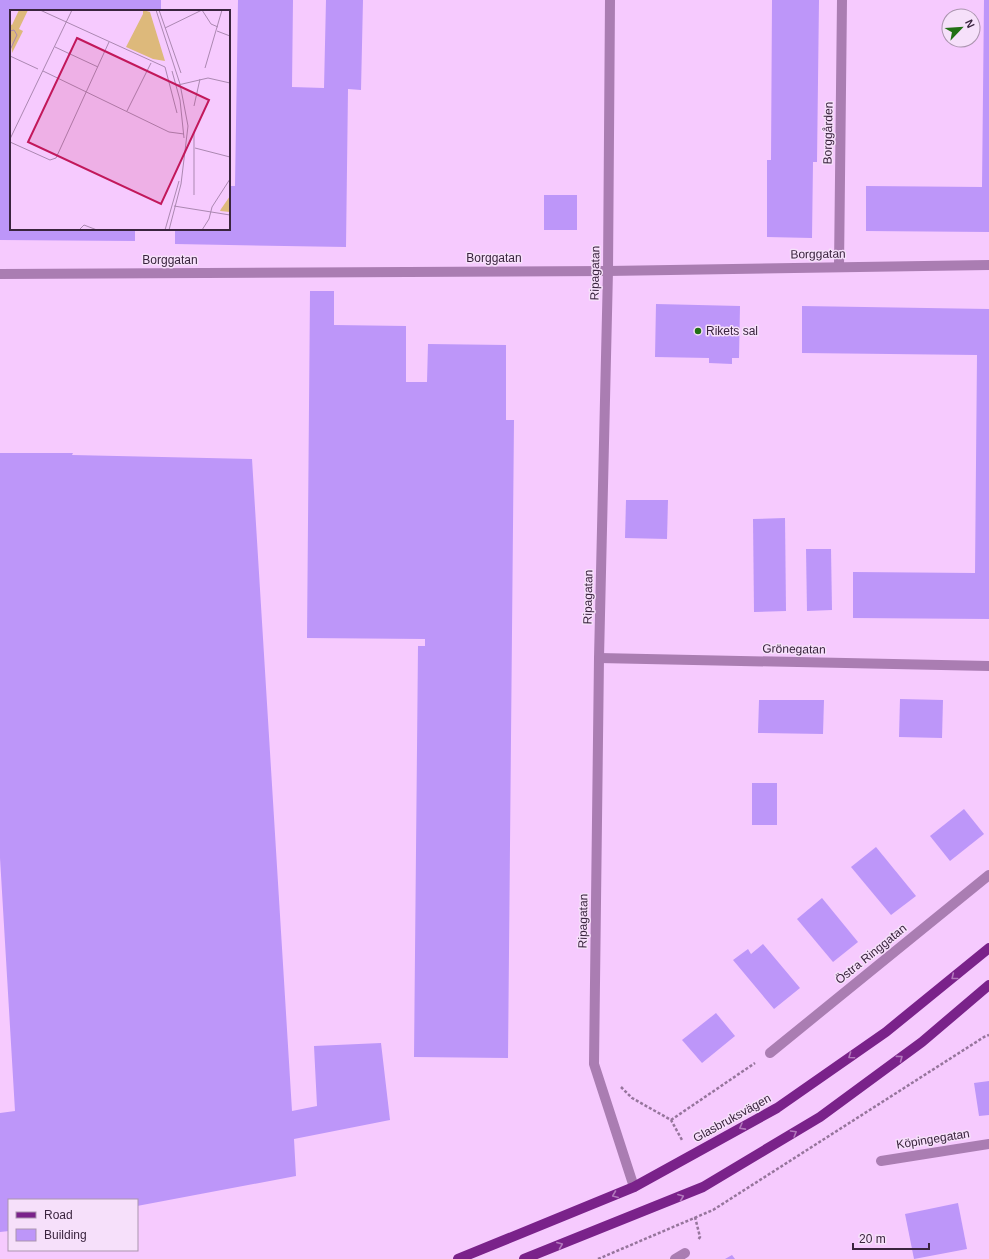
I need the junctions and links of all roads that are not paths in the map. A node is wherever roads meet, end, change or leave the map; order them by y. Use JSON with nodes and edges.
{"nodes":[{"id":1,"x":610,"y":0,"type":"edge"},
{"id":2,"x":842,"y":0,"type":"edge"},
{"id":3,"x":989,"y":265,"type":"edge"},
{"id":4,"x":839,"y":267,"type":"junction"},
{"id":5,"x":608,"y":271,"type":"junction"},
{"id":6,"x":0,"y":274,"type":"edge"},
{"id":7,"x":599,"y":658,"type":"junction"},
{"id":8,"x":989,"y":666,"type":"edge"},
{"id":9,"x":989,"y":875,"type":"edge"},
{"id":10,"x":987,"y":952,"type":"edge"},
{"id":11,"x":989,"y":985,"type":"edge"},
{"id":12,"x":770,"y":1053,"type":"road end"},
{"id":13,"x":989,"y":1144,"type":"edge"},
{"id":14,"x":881,"y":1161,"type":"dead end"},
{"id":15,"x":634,"y":1188,"type":"junction"},
{"id":16,"x":685,"y":1254,"type":"dead end"},
{"id":17,"x":458,"y":1259,"type":"edge"},
{"id":18,"x":524,"y":1259,"type":"edge"},
{"id":19,"x":675,"y":1259,"type":"edge"}],
"edges":[{"from":1,"to":5,"type":"street","name":"Ripagatan"},
{"from":2,"to":4,"type":"street","name":"Borggården"},
{"from":3,"to":4,"type":"street","name":"Borggatan"},
{"from":4,"to":5,"type":"street","name":"Borggatan"},
{"from":5,"to":6,"type":"street","name":"Borggatan"},
{"from":5,"to":7,"type":"street","name":"Ripagatan"},
{"from":7,"to":8,"type":"street","name":"Grönegatan"},
{"from":7,"to":15,"type":"street","name":"Ripagatan"},
{"from":9,"to":12,"type":"street","name":"Östra Ringgatan"},
{"from":10,"to":15,"type":"main road","name":"Glasbruksvägen","one_way":true},
{"from":18,"to":11,"type":"main road","one_way":true},
{"from":13,"to":14,"type":"street","name":"Köpingegatan"},
{"from":15,"to":17,"type":"main road","name":"Glasbruksvägen","one_way":true},
{"from":16,"to":19,"type":"street"}]}
